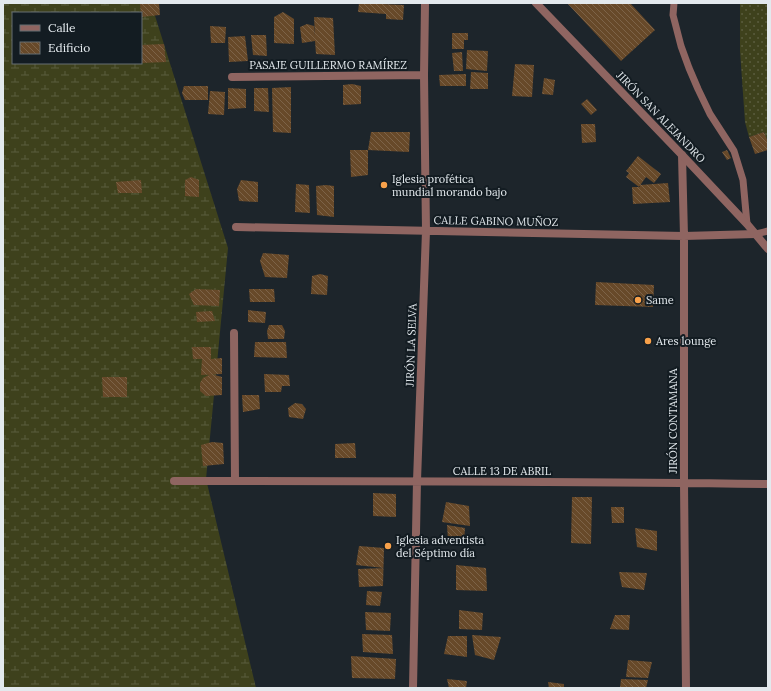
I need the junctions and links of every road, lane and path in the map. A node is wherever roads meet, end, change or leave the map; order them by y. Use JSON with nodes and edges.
{"nodes":[{"id":1,"x":425,"y":3,"type":"edge"},
{"id":2,"x":536,"y":3,"type":"edge"},
{"id":3,"x":674,"y":3,"type":"edge"},
{"id":4,"x":424,"y":75,"type":"junction"},
{"id":5,"x":232,"y":77,"type":"dead end"},
{"id":6,"x":682,"y":155,"type":"junction"},
{"id":7,"x":747,"y":224,"type":"junction"},
{"id":8,"x":236,"y":227,"type":"dead end"},
{"id":9,"x":426,"y":231,"type":"junction"},
{"id":10,"x":768,"y":231,"type":"edge"},
{"id":11,"x":756,"y":234,"type":"junction"},
{"id":12,"x":684,"y":236,"type":"junction"},
{"id":13,"x":768,"y":249,"type":"edge"},
{"id":14,"x":234,"y":333,"type":"dead end"},
{"id":15,"x":174,"y":481,"type":"dead end"},
{"id":16,"x":235,"y":481,"type":"junction"},
{"id":17,"x":417,"y":481,"type":"junction"},
{"id":18,"x":684,"y":483,"type":"junction"},
{"id":19,"x":768,"y":484,"type":"edge"},
{"id":20,"x":413,"y":688,"type":"edge"},
{"id":21,"x":686,"y":688,"type":"edge"}],
"edges":[{"from":1,"to":4,"type":"street","name":"JIRÓN LA SELVA"},
{"from":2,"to":6,"type":"street","name":"JIRÓN SAN ALEJANDRO"},
{"from":3,"to":7,"type":"lane"},
{"from":4,"to":5,"type":"street","name":"PASAJE GUILLERMO RAMÍREZ"},
{"from":4,"to":9,"type":"street","name":"JIRÓN LA SELVA"},
{"from":6,"to":7,"type":"street","name":"JIRÓN SAN ALEJANDRO"},
{"from":6,"to":12,"type":"street","name":"JIRÓN CONTAMANA"},
{"from":7,"to":11,"type":"street","name":"JIRÓN SAN ALEJANDRO"},
{"from":8,"to":9,"type":"street","name":"CALLE GABINO MUÑOZ"},
{"from":9,"to":12,"type":"street","name":"CALLE GABINO MUÑOZ"},
{"from":9,"to":17,"type":"street","name":"JIRÓN LA SELVA"},
{"from":10,"to":11,"type":"lane"},
{"from":11,"to":12,"type":"street","name":"CALLE GABINO MUÑOZ"},
{"from":11,"to":13,"type":"street","name":"JIRÓN SAN ALEJANDRO"},
{"from":12,"to":18,"type":"street","name":"JIRÓN CONTAMANA"},
{"from":14,"to":16,"type":"street"},
{"from":15,"to":16,"type":"street","name":"CALLE 13 DE ABRIL"},
{"from":16,"to":17,"type":"street","name":"CALLE 13 DE ABRIL"},
{"from":17,"to":18,"type":"street","name":"CALLE 13 DE ABRIL"},
{"from":17,"to":20,"type":"street","name":"JIRÓN LA SELVA"},
{"from":18,"to":19,"type":"street","name":"CALLE 13 DE ABRIL"},
{"from":18,"to":21,"type":"street","name":"JIRÓN CONTAMANA"}]}
